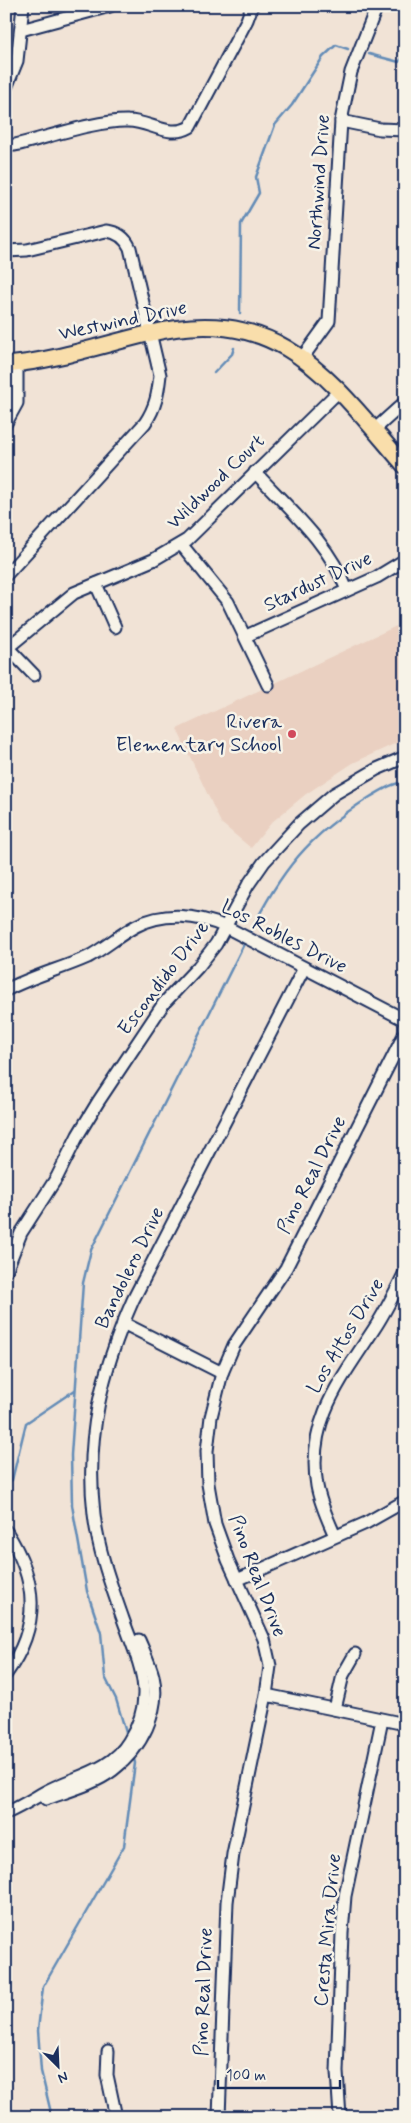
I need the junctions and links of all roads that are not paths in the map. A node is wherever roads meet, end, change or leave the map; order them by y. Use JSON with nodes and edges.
{"nodes":[{"id":1,"x":23,"y":6,"type":"edge"},
{"id":2,"x":110,"y":6,"type":"edge"},
{"id":3,"x":252,"y":6,"type":"edge"},
{"id":4,"x":377,"y":6,"type":"edge"},
{"id":5,"x":21,"y":30,"type":"junction"},
{"id":6,"x":6,"y":88,"type":"edge"},
{"id":7,"x":341,"y":121,"type":"junction"},
{"id":8,"x":405,"y":130,"type":"edge"},
{"id":9,"x":6,"y":145,"type":"edge"},
{"id":10,"x":6,"y":252,"type":"edge"},
{"id":11,"x":150,"y":333,"type":"junction"},
{"id":12,"x":303,"y":357,"type":"junction"},
{"id":13,"x":12,"y":364,"type":"edge"},
{"id":14,"x":339,"y":391,"type":"junction"},
{"id":15,"x":405,"y":402,"type":"edge"},
{"id":16,"x":6,"y":423,"type":"edge"},
{"id":17,"x":374,"y":430,"type":"junction"},
{"id":18,"x":405,"y":466,"type":"edge"},
{"id":19,"x":255,"y":472,"type":"junction"},
{"id":20,"x":181,"y":544,"type":"junction"},
{"id":21,"x":405,"y":560,"type":"edge"},
{"id":22,"x":6,"y":575,"type":"edge"},
{"id":23,"x":96,"y":584,"type":"junction"},
{"id":24,"x":347,"y":590,"type":"junction"},
{"id":25,"x":115,"y":627,"type":"dead end"},
{"id":26,"x":246,"y":636,"type":"junction"},
{"id":27,"x":7,"y":649,"type":"edge"},
{"id":28,"x":34,"y":675,"type":"dead end"},
{"id":29,"x":268,"y":685,"type":"dead end"},
{"id":30,"x":405,"y":757,"type":"edge"},
{"id":31,"x":226,"y":926,"type":"junction"},
{"id":32,"x":304,"y":968,"type":"junction"},
{"id":33,"x":6,"y":990,"type":"edge"},
{"id":34,"x":405,"y":1020,"type":"edge"},
{"id":35,"x":405,"y":1032,"type":"edge"},
{"id":36,"x":6,"y":1271,"type":"edge"},
{"id":37,"x":405,"y":1272,"type":"edge"},
{"id":38,"x":123,"y":1323,"type":"junction"},
{"id":39,"x":222,"y":1373,"type":"junction"},
{"id":40,"x":405,"y":1501,"type":"edge"},
{"id":41,"x":6,"y":1531,"type":"edge"},
{"id":42,"x":335,"y":1536,"type":"junction"},
{"id":43,"x":237,"y":1580,"type":"junction"},
{"id":44,"x":355,"y":1654,"type":"dead end"},
{"id":45,"x":6,"y":1674,"type":"edge"},
{"id":46,"x":266,"y":1695,"type":"junction"},
{"id":47,"x":335,"y":1709,"type":"junction"},
{"id":48,"x":382,"y":1720,"type":"junction"},
{"id":49,"x":405,"y":1724,"type":"edge"},
{"id":50,"x":6,"y":1813,"type":"edge"},
{"id":51,"x":108,"y":2051,"type":"dead end"},
{"id":52,"x":116,"y":2117,"type":"edge"},
{"id":53,"x":220,"y":2117,"type":"edge"},
{"id":54,"x":340,"y":2117,"type":"edge"}],
"edges":[{"from":1,"to":5,"type":"street"},
{"from":2,"to":5,"type":"street"},
{"from":3,"to":9,"type":"street"},
{"from":4,"to":7,"type":"street","name":"Northwind Drive"},
{"from":5,"to":6,"type":"street"},
{"from":7,"to":8,"type":"street"},
{"from":7,"to":12,"type":"street","name":"Northwind Drive"},
{"from":10,"to":11,"type":"street"},
{"from":11,"to":12,"type":"main road","name":"Westwind Drive"},
{"from":11,"to":13,"type":"main road","name":"Westwind Drive"},
{"from":11,"to":22,"type":"street"},
{"from":12,"to":14,"type":"main road","name":"Westwind Drive"},
{"from":13,"to":16,"type":"street"},
{"from":14,"to":17,"type":"main road","name":"Westwind Drive"},
{"from":14,"to":19,"type":"street","name":"Wildwood Court"},
{"from":15,"to":17,"type":"street"},
{"from":17,"to":18,"type":"main road","name":"Westwind Drive"},
{"from":19,"to":20,"type":"street","name":"Wildwood Court"},
{"from":19,"to":24,"type":"street"},
{"from":20,"to":23,"type":"street","name":"Wildwood Court"},
{"from":20,"to":26,"type":"street"},
{"from":21,"to":24,"type":"street","name":"Stardust Drive"},
{"from":23,"to":25,"type":"street"},
{"from":23,"to":27,"type":"street","name":"Wildwood Court"},
{"from":24,"to":26,"type":"street","name":"Stardust Drive"},
{"from":26,"to":29,"type":"street"},
{"from":27,"to":28,"type":"street","name":"Wildwood Court"},
{"from":30,"to":31,"type":"street","name":"Escondido Drive"},
{"from":31,"to":32,"type":"street","name":"Los Robles Drive"},
{"from":31,"to":33,"type":"street","name":"Los Robles Drive"},
{"from":31,"to":36,"type":"street","name":"Escondido Drive"},
{"from":32,"to":34,"type":"street","name":"Los Robles Drive"},
{"from":32,"to":38,"type":"street","name":"Bandolero Drive"},
{"from":35,"to":39,"type":"street","name":"Pino Real Drive"},
{"from":37,"to":42,"type":"street","name":"Los Altos Drive"},
{"from":38,"to":39,"type":"street"},
{"from":38,"to":50,"type":"street","name":"Bandolero Drive"},
{"from":39,"to":43,"type":"street","name":"Pino Real Drive"},
{"from":40,"to":42,"type":"street"},
{"from":41,"to":45,"type":"street"},
{"from":42,"to":43,"type":"street"},
{"from":43,"to":46,"type":"street","name":"Pino Real Drive"},
{"from":44,"to":47,"type":"street"},
{"from":46,"to":47,"type":"street"},
{"from":46,"to":53,"type":"street","name":"Pino Real Drive"},
{"from":47,"to":48,"type":"street"},
{"from":48,"to":49,"type":"street"},
{"from":48,"to":54,"type":"street","name":"Cresta Mira Drive"},
{"from":51,"to":52,"type":"street"}]}
